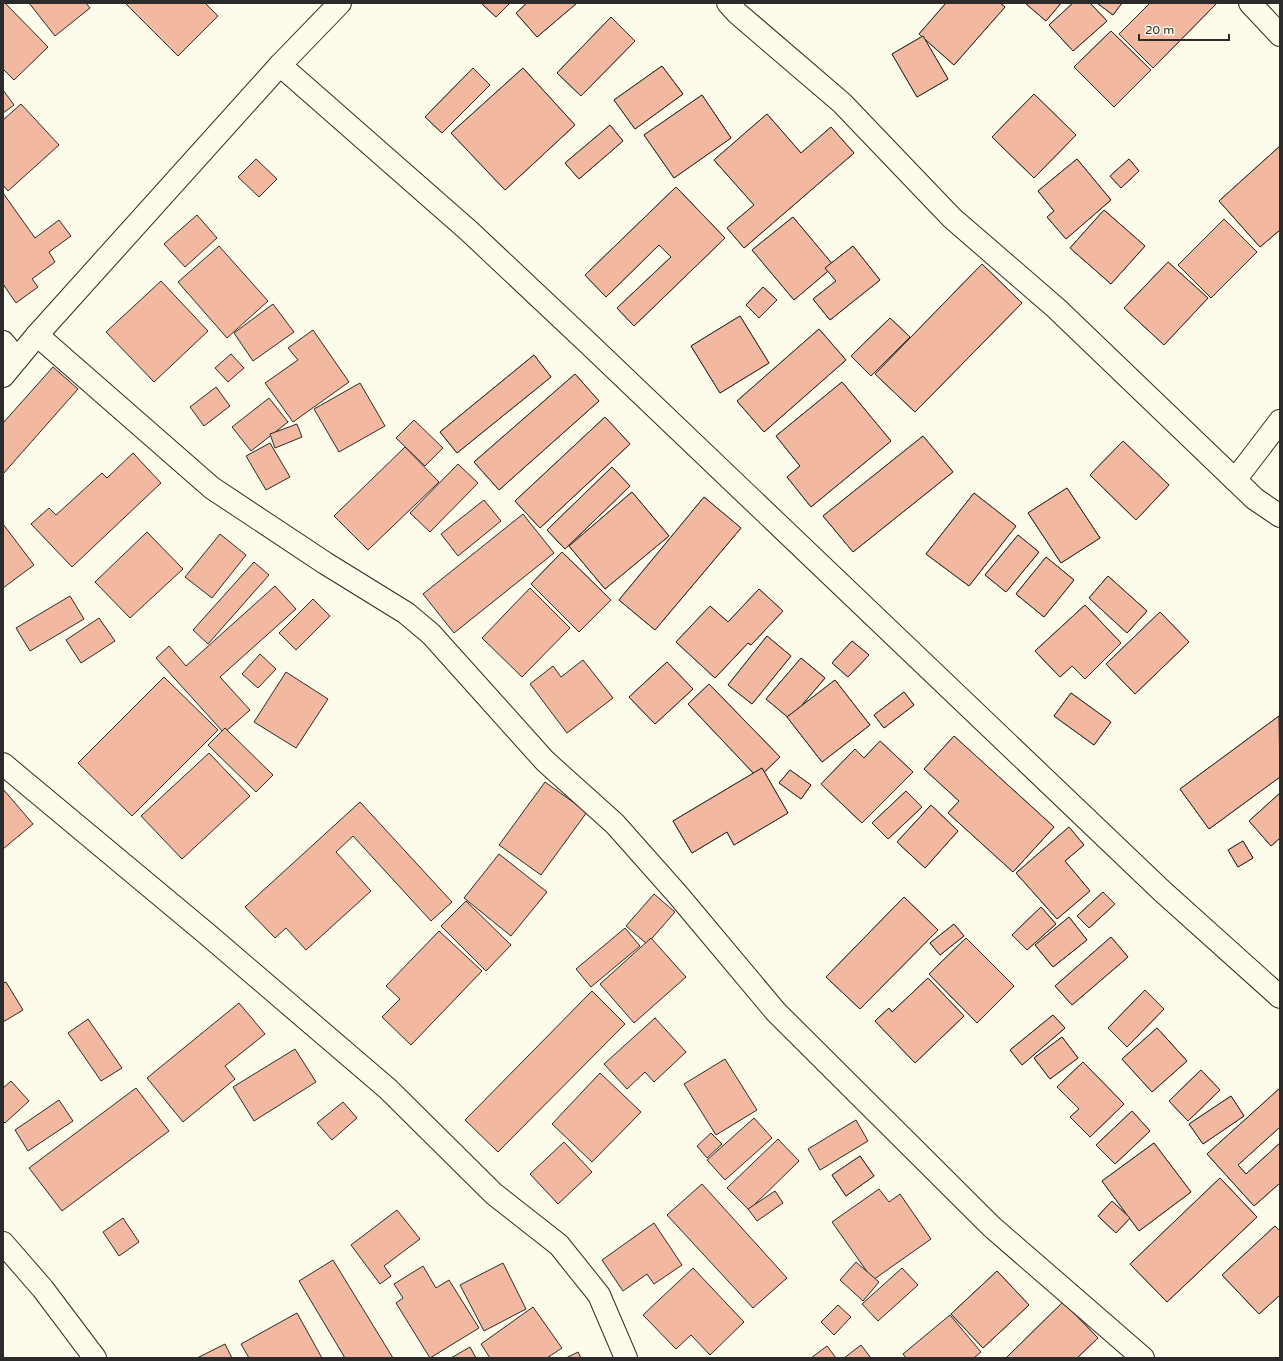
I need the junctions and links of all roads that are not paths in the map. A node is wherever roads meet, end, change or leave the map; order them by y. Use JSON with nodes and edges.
{"nodes":[{"id":1,"x":340,"y":3,"type":"edge"},
{"id":2,"x":728,"y":3,"type":"edge"},
{"id":3,"x":1250,"y":3,"type":"edge"},
{"id":4,"x":1280,"y":35,"type":"edge"},
{"id":5,"x":280,"y":65,"type":"junction"},
{"id":6,"x":37,"y":336,"type":"junction"},
{"id":7,"x":3,"y":342,"type":"edge"},
{"id":8,"x":17,"y":359,"type":"junction"},
{"id":9,"x":3,"y":376,"type":"edge"},
{"id":10,"x":1280,"y":421,"type":"edge"},
{"id":11,"x":1235,"y":480,"type":"junction"},
{"id":12,"x":1280,"y":516,"type":"edge"},
{"id":13,"x":3,"y":764,"type":"edge"},
{"id":14,"x":1280,"y":997,"type":"edge"},
{"id":15,"x":3,"y":1243,"type":"edge"},
{"id":16,"x":96,"y":1358,"type":"edge"},
{"id":17,"x":626,"y":1358,"type":"edge"},
{"id":18,"x":1142,"y":1358,"type":"edge"}],
"edges":[{"from":1,"to":5,"type":"street"},
{"from":2,"to":11,"type":"street"},
{"from":3,"to":4,"type":"street"},
{"from":5,"to":6,"type":"street"},
{"from":5,"to":14,"type":"street"},
{"from":6,"to":8,"type":"street"},
{"from":6,"to":18,"type":"street"},
{"from":7,"to":8,"type":"street"},
{"from":8,"to":9,"type":"street"},
{"from":10,"to":11,"type":"street"},
{"from":11,"to":12,"type":"street"},
{"from":13,"to":17,"type":"street"},
{"from":15,"to":16,"type":"street"}]}
